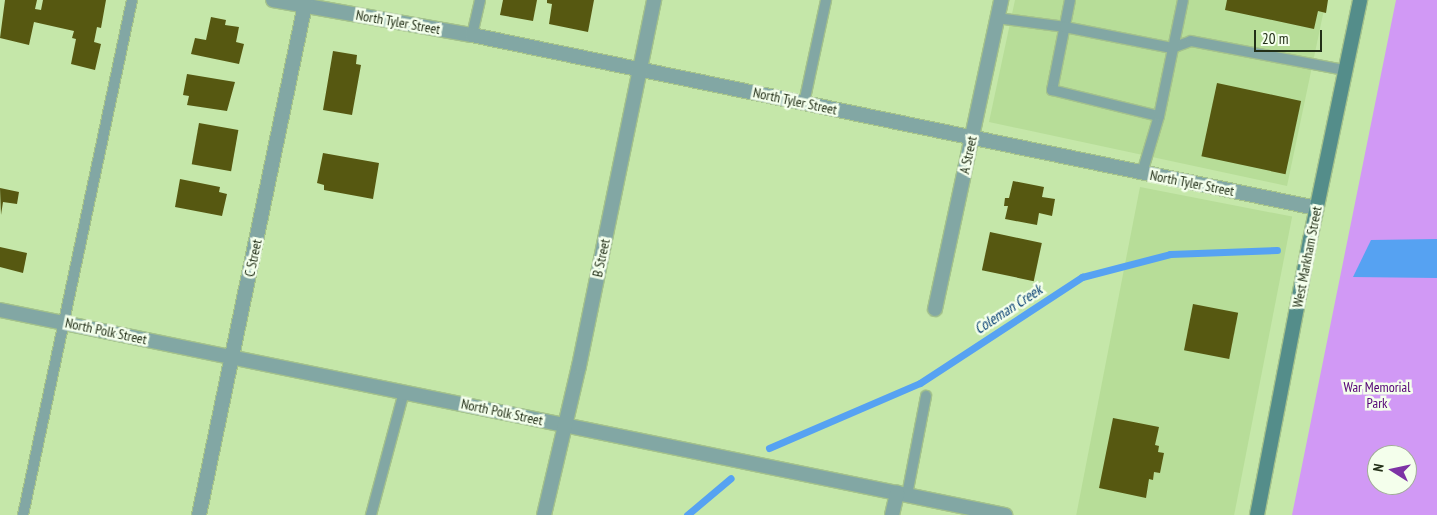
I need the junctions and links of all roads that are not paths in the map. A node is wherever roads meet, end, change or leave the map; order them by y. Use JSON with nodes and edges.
{"nodes":[{"id":1,"x":132,"y":0,"type":"edge"},
{"id":2,"x":273,"y":0,"type":"edge"},
{"id":3,"x":480,"y":0,"type":"edge"},
{"id":4,"x":654,"y":0,"type":"edge"},
{"id":5,"x":826,"y":0,"type":"edge"},
{"id":6,"x":1000,"y":0,"type":"edge"},
{"id":7,"x":1070,"y":0,"type":"edge"},
{"id":8,"x":1183,"y":0,"type":"edge"},
{"id":9,"x":1360,"y":0,"type":"edge"},
{"id":10,"x":306,"y":3,"type":"edge"},
{"id":11,"x":997,"y":18,"type":"junction"},
{"id":12,"x":1065,"y":27,"type":"junction"},
{"id":13,"x":472,"y":35,"type":"junction"},
{"id":14,"x":1172,"y":48,"type":"junction"},
{"id":15,"x":640,"y":69,"type":"junction"},
{"id":16,"x":1345,"y":70,"type":"junction"},
{"id":17,"x":804,"y":103,"type":"junction"},
{"id":18,"x":1159,"y":116,"type":"junction"},
{"id":19,"x":972,"y":137,"type":"junction"},
{"id":20,"x":1142,"y":173,"type":"junction"},
{"id":21,"x":1316,"y":208,"type":"junction"},
{"id":22,"x":935,"y":309,"type":"dead end"},
{"id":23,"x":0,"y":310,"type":"edge"},
{"id":24,"x":64,"y":323,"type":"junction"},
{"id":25,"x":232,"y":357,"type":"junction"},
{"id":26,"x":404,"y":392,"type":"junction"},
{"id":27,"x":926,"y":396,"type":"dead end"},
{"id":28,"x":564,"y":425,"type":"junction"},
{"id":29,"x":902,"y":494,"type":"junction"},
{"id":30,"x":23,"y":515,"type":"edge"},
{"id":31,"x":200,"y":515,"type":"edge"},
{"id":32,"x":371,"y":515,"type":"edge"},
{"id":33,"x":544,"y":515,"type":"edge"},
{"id":34,"x":892,"y":515,"type":"edge"},
{"id":35,"x":1005,"y":515,"type":"edge"},
{"id":36,"x":1257,"y":515,"type":"edge"}],
"edges":[{"from":1,"to":24,"type":"lane"},
{"from":2,"to":10,"type":"street","name":"North Tyler Street"},
{"from":3,"to":13,"type":"lane"},
{"from":4,"to":15,"type":"street","name":"B Street"},
{"from":5,"to":17,"type":"lane"},
{"from":6,"to":11,"type":"street","name":"A Street"},
{"from":7,"to":12,"type":"lane"},
{"from":8,"to":14,"type":"lane"},
{"from":9,"to":16,"type":"main road","name":"West Markham Street"},
{"from":10,"to":13,"type":"street","name":"North Tyler Street"},
{"from":10,"to":25,"type":"street","name":"C Street"},
{"from":11,"to":12,"type":"lane"},
{"from":11,"to":19,"type":"street","name":"A Street"},
{"from":12,"to":14,"type":"lane"},
{"from":12,"to":18,"type":"lane"},
{"from":13,"to":15,"type":"street","name":"North Tyler Street"},
{"from":14,"to":16,"type":"lane"},
{"from":14,"to":18,"type":"lane"},
{"from":15,"to":17,"type":"street","name":"North Tyler Street"},
{"from":15,"to":28,"type":"street","name":"B Street"},
{"from":16,"to":21,"type":"main road","name":"West Markham Street"},
{"from":17,"to":19,"type":"street","name":"North Tyler Street"},
{"from":18,"to":20,"type":"lane"},
{"from":19,"to":20,"type":"street","name":"North Tyler Street"},
{"from":19,"to":22,"type":"street","name":"A Street"},
{"from":20,"to":21,"type":"street","name":"North Tyler Street"},
{"from":21,"to":36,"type":"main road","name":"West Markham Street"},
{"from":23,"to":24,"type":"street","name":"North Polk Street"},
{"from":24,"to":25,"type":"street","name":"North Polk Street"},
{"from":24,"to":30,"type":"lane"},
{"from":25,"to":26,"type":"street","name":"North Polk Street"},
{"from":25,"to":31,"type":"street","name":"C Street"},
{"from":26,"to":28,"type":"street","name":"North Polk Street"},
{"from":26,"to":32,"type":"lane"},
{"from":27,"to":29,"type":"lane"},
{"from":28,"to":29,"type":"street","name":"North Polk Street"},
{"from":28,"to":33,"type":"street","name":"B Street"},
{"from":29,"to":34,"type":"street"},
{"from":29,"to":35,"type":"street","name":"North Polk Street"}]}
